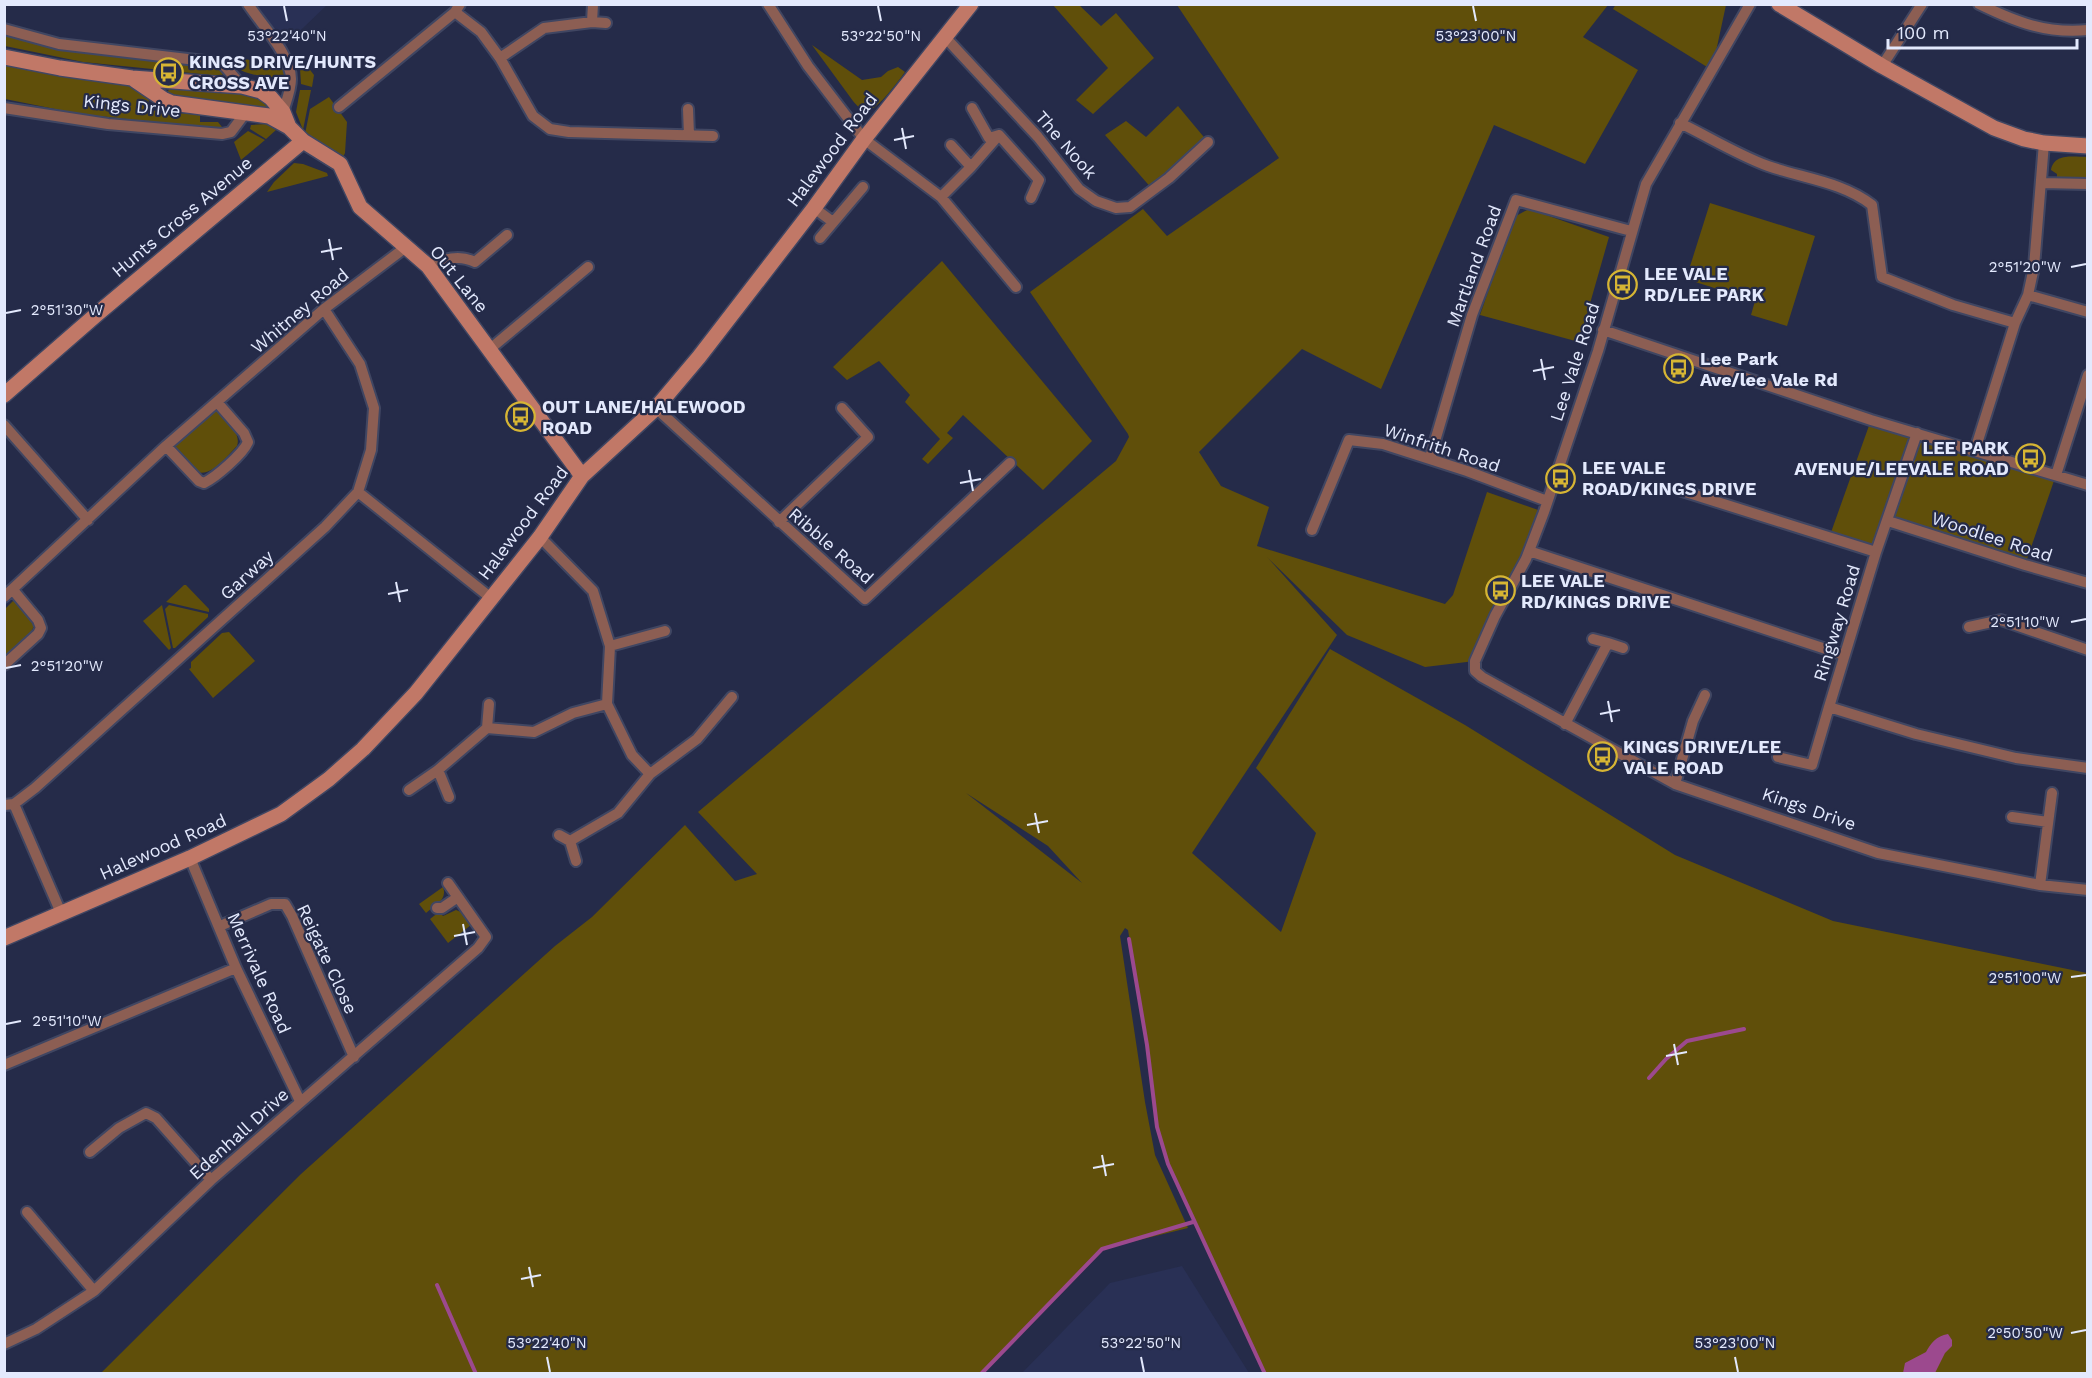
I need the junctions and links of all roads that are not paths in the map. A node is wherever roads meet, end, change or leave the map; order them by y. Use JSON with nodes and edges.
{"nodes":[{"id":1,"x":248,"y":4,"type":"edge"},
{"id":2,"x":593,"y":4,"type":"edge"},
{"id":3,"x":768,"y":4,"type":"edge"},
{"id":4,"x":971,"y":4,"type":"edge"},
{"id":5,"x":1750,"y":4,"type":"edge"},
{"id":6,"x":1779,"y":4,"type":"edge"},
{"id":7,"x":1922,"y":4,"type":"edge"},
{"id":8,"x":1979,"y":4,"type":"edge"},
{"id":9,"x":458,"y":8,"type":"edge"},
{"id":10,"x":592,"y":22,"type":"junction"},
{"id":11,"x":606,"y":23,"type":"dead end"},
{"id":12,"x":4,"y":29,"type":"edge"},
{"id":13,"x":2088,"y":30,"type":"edge"},
{"id":14,"x":944,"y":36,"type":"junction"},
{"id":15,"x":4,"y":57,"type":"edge"},
{"id":16,"x":501,"y":58,"type":"junction"},
{"id":17,"x":1882,"y":66,"type":"junction"},
{"id":18,"x":132,"y":78,"type":"junction"},
{"id":19,"x":242,"y":86,"type":"junction"},
{"id":20,"x":339,"y":107,"type":"dead end"},
{"id":21,"x":4,"y":108,"type":"edge"},
{"id":22,"x":972,"y":108,"type":"dead end"},
{"id":23,"x":688,"y":109,"type":"dead end"},
{"id":24,"x":246,"y":112,"type":"junction"},
{"id":25,"x":283,"y":112,"type":"junction"},
{"id":26,"x":1680,"y":123,"type":"junction"},
{"id":27,"x":289,"y":127,"type":"junction"},
{"id":28,"x":689,"y":135,"type":"junction"},
{"id":29,"x":999,"y":135,"type":"junction"},
{"id":30,"x":713,"y":136,"type":"dead end"},
{"id":31,"x":864,"y":139,"type":"junction"},
{"id":32,"x":303,"y":141,"type":"junction"},
{"id":33,"x":1208,"y":142,"type":"dead end"},
{"id":34,"x":2044,"y":143,"type":"junction"},
{"id":35,"x":951,"y":145,"type":"dead end"},
{"id":36,"x":2088,"y":146,"type":"edge"},
{"id":37,"x":971,"y":167,"type":"junction"},
{"id":38,"x":2042,"y":183,"type":"junction"},
{"id":39,"x":2088,"y":184,"type":"edge"},
{"id":40,"x":863,"y":187,"type":"dead end"},
{"id":41,"x":941,"y":197,"type":"junction"},
{"id":42,"x":1031,"y":198,"type":"dead end"},
{"id":43,"x":814,"y":208,"type":"junction"},
{"id":44,"x":833,"y":222,"type":"junction"},
{"id":45,"x":1631,"y":231,"type":"junction"},
{"id":46,"x":507,"y":235,"type":"dead end"},
{"id":47,"x":820,"y":238,"type":"dead end"},
{"id":48,"x":406,"y":247,"type":"junction"},
{"id":49,"x":428,"y":266,"type":"junction"},
{"id":50,"x":588,"y":267,"type":"dead end"},
{"id":51,"x":1016,"y":287,"type":"dead end"},
{"id":52,"x":2028,"y":295,"type":"junction"},
{"id":53,"x":324,"y":309,"type":"junction"},
{"id":54,"x":2088,"y":312,"type":"edge"},
{"id":55,"x":2015,"y":323,"type":"junction"},
{"id":56,"x":1604,"y":330,"type":"junction"},
{"id":57,"x":490,"y":350,"type":"junction"},
{"id":58,"x":2088,"y":375,"type":"edge"},
{"id":59,"x":4,"y":395,"type":"edge"},
{"id":60,"x":217,"y":402,"type":"junction"},
{"id":61,"x":656,"y":408,"type":"junction"},
{"id":62,"x":842,"y":408,"type":"dead end"},
{"id":63,"x":4,"y":425,"type":"edge"},
{"id":64,"x":1917,"y":433,"type":"junction"},
{"id":65,"x":166,"y":446,"type":"junction"},
{"id":66,"x":1975,"y":450,"type":"junction"},
{"id":67,"x":1430,"y":458,"type":"junction"},
{"id":68,"x":1010,"y":463,"type":"dead end"},
{"id":69,"x":2056,"y":475,"type":"junction"},
{"id":70,"x":582,"y":476,"type":"junction"},
{"id":71,"x":2088,"y":485,"type":"edge"},
{"id":72,"x":1676,"y":489,"type":"dead end"},
{"id":73,"x":358,"y":492,"type":"junction"},
{"id":74,"x":1547,"y":501,"type":"junction"},
{"id":75,"x":88,"y":520,"type":"junction"},
{"id":76,"x":1888,"y":520,"type":"junction"},
{"id":77,"x":779,"y":522,"type":"junction"},
{"id":78,"x":1312,"y":530,"type":"dead end"},
{"id":79,"x":540,"y":537,"type":"junction"},
{"id":80,"x":1529,"y":551,"type":"junction"},
{"id":81,"x":1876,"y":552,"type":"junction"},
{"id":82,"x":2088,"y":583,"type":"edge"},
{"id":83,"x":9,"y":594,"type":"edge"},
{"id":84,"x":491,"y":598,"type":"junction"},
{"id":85,"x":1969,"y":627,"type":"dead end"},
{"id":86,"x":665,"y":631,"type":"dead end"},
{"id":87,"x":1593,"y":639,"type":"dead end"},
{"id":88,"x":1608,"y":644,"type":"junction"},
{"id":89,"x":610,"y":646,"type":"junction"},
{"id":90,"x":1623,"y":648,"type":"dead end"},
{"id":91,"x":2088,"y":650,"type":"edge"},
{"id":92,"x":1844,"y":655,"type":"junction"},
{"id":93,"x":4,"y":665,"type":"edge"},
{"id":94,"x":1475,"y":671,"type":"joint"},
{"id":95,"x":1706,"y":696,"type":"dead end"},
{"id":96,"x":732,"y":698,"type":"dead end"},
{"id":97,"x":489,"y":704,"type":"dead end"},
{"id":98,"x":607,"y":704,"type":"junction"},
{"id":99,"x":1829,"y":707,"type":"junction"},
{"id":100,"x":1565,"y":724,"type":"junction"},
{"id":101,"x":487,"y":728,"type":"junction"},
{"id":102,"x":1778,"y":758,"type":"dead end"},
{"id":103,"x":2088,"y":768,"type":"edge"},
{"id":104,"x":438,"y":770,"type":"junction"},
{"id":105,"x":650,"y":774,"type":"junction"},
{"id":106,"x":1675,"y":784,"type":"junction"},
{"id":107,"x":409,"y":790,"type":"dead end"},
{"id":108,"x":2052,"y":793,"type":"dead end"},
{"id":109,"x":449,"y":797,"type":"dead end"},
{"id":110,"x":9,"y":804,"type":"edge"},
{"id":111,"x":2012,"y":817,"type":"dead end"},
{"id":112,"x":2048,"y":822,"type":"junction"},
{"id":113,"x":559,"y":835,"type":"dead end"},
{"id":114,"x":570,"y":841,"type":"junction"},
{"id":115,"x":190,"y":858,"type":"junction"},
{"id":116,"x":576,"y":861,"type":"dead end"},
{"id":117,"x":448,"y":883,"type":"dead end"},
{"id":118,"x":2040,"y":885,"type":"junction"},
{"id":119,"x":2088,"y":890,"type":"edge"},
{"id":120,"x":458,"y":897,"type":"junction"},
{"id":121,"x":437,"y":908,"type":"dead end"},
{"id":122,"x":61,"y":913,"type":"junction"},
{"id":123,"x":220,"y":926,"type":"junction"},
{"id":124,"x":4,"y":938,"type":"edge"},
{"id":125,"x":236,"y":968,"type":"junction"},
{"id":126,"x":354,"y":1057,"type":"junction"},
{"id":127,"x":4,"y":1065,"type":"edge"},
{"id":128,"x":300,"y":1101,"type":"junction"},
{"id":129,"x":90,"y":1152,"type":"dead end"},
{"id":130,"x":211,"y":1180,"type":"junction"},
{"id":131,"x":27,"y":1212,"type":"dead end"},
{"id":132,"x":93,"y":1291,"type":"junction"},
{"id":133,"x":4,"y":1344,"type":"edge"}],
"edges":[{"from":1,"to":25,"type":"street"},
{"from":2,"to":10,"type":"street"},
{"from":3,"to":31,"type":"street"},
{"from":4,"to":14,"type":"street","name":"Halewood Road"},
{"from":5,"to":26,"type":"street","name":"Lee Vale Road"},
{"from":6,"to":17,"type":"street"},
{"from":7,"to":17,"type":"street"},
{"from":8,"to":13,"type":"street"},
{"from":9,"to":16,"type":"street"},
{"from":9,"to":20,"type":"street"},
{"from":10,"to":11,"type":"street"},
{"from":10,"to":16,"type":"street"},
{"from":12,"to":19,"type":"street","name":"Kings Drive"},
{"from":14,"to":31,"type":"street","name":"Halewood Road"},
{"from":14,"to":33,"type":"street","name":"The Nook"},
{"from":15,"to":18,"type":"street","name":"Kings Drive"},
{"from":16,"to":28,"type":"street"},
{"from":17,"to":34,"type":"street"},
{"from":18,"to":19,"type":"street","name":"Kings Drive"},
{"from":18,"to":24,"type":"street","name":"Kings Drive"},
{"from":19,"to":25,"type":"street","name":"Kings Drive"},
{"from":21,"to":24,"type":"street","name":"Kings Drive"},
{"from":22,"to":29,"type":"street"},
{"from":23,"to":28,"type":"street"},
{"from":24,"to":27,"type":"street","name":"Kings Drive"},
{"from":25,"to":27,"type":"street","name":"Kings Drive"},
{"from":26,"to":45,"type":"street","name":"Lee Vale Road"},
{"from":26,"to":55,"type":"street"},
{"from":27,"to":32,"type":"street","name":"Out Lane"},
{"from":28,"to":30,"type":"street"},
{"from":29,"to":37,"type":"street"},
{"from":29,"to":42,"type":"street"},
{"from":31,"to":41,"type":"street"},
{"from":31,"to":43,"type":"street","name":"Halewood Road"},
{"from":32,"to":48,"type":"street","name":"Out Lane"},
{"from":32,"to":59,"type":"street","name":"Hunts Cross Avenue"},
{"from":34,"to":36,"type":"street"},
{"from":34,"to":38,"type":"street"},
{"from":35,"to":37,"type":"street"},
{"from":37,"to":41,"type":"street"},
{"from":38,"to":39,"type":"street"},
{"from":38,"to":52,"type":"street"},
{"from":40,"to":44,"type":"street"},
{"from":41,"to":51,"type":"street"},
{"from":43,"to":44,"type":"street"},
{"from":43,"to":61,"type":"street","name":"Halewood Road"},
{"from":44,"to":47,"type":"street"},
{"from":45,"to":56,"type":"street","name":"Lee Vale Road"},
{"from":45,"to":67,"type":"street","name":"Martland Road"},
{"from":46,"to":49,"type":"street"},
{"from":48,"to":49,"type":"street","name":"Out Lane"},
{"from":48,"to":53,"type":"street","name":"Whitney Road"},
{"from":49,"to":57,"type":"street","name":"Out Lane"},
{"from":50,"to":57,"type":"street"},
{"from":52,"to":54,"type":"street"},
{"from":52,"to":55,"type":"street"},
{"from":53,"to":60,"type":"street","name":"Whitney Road"},
{"from":53,"to":73,"type":"street","name":"Garway"},
{"from":55,"to":66,"type":"street"},
{"from":56,"to":64,"type":"street"},
{"from":56,"to":74,"type":"street","name":"Lee Vale Road"},
{"from":57,"to":70,"type":"street","name":"Out Lane"},
{"from":58,"to":69,"type":"street"},
{"from":60,"to":65,"type":"street","name":"Whitney Road"},
{"from":60,"to":65,"type":"street"},
{"from":61,"to":70,"type":"street","name":"Halewood Road"},
{"from":61,"to":77,"type":"street","name":"Ribble Road"},
{"from":62,"to":77,"type":"street"},
{"from":63,"to":75,"type":"street"},
{"from":64,"to":66,"type":"street"},
{"from":64,"to":76,"type":"street","name":"Ringway Road"},
{"from":65,"to":75,"type":"street","name":"Whitney Road"},
{"from":66,"to":69,"type":"street"},
{"from":67,"to":74,"type":"street","name":"Winfrith Road"},
{"from":67,"to":78,"type":"street","name":"Winfrith Road"},
{"from":68,"to":77,"type":"street","name":"Ribble Road"},
{"from":69,"to":71,"type":"street"},
{"from":70,"to":79,"type":"street","name":"Halewood Road"},
{"from":72,"to":81,"type":"street"},
{"from":73,"to":84,"type":"street"},
{"from":73,"to":110,"type":"street","name":"Garway"},
{"from":74,"to":80,"type":"street","name":"Lee Vale Road"},
{"from":75,"to":83,"type":"street","name":"Whitney Road"},
{"from":76,"to":81,"type":"street","name":"Ringway Road"},
{"from":76,"to":82,"type":"street","name":"Woodlee Road"},
{"from":79,"to":84,"type":"street","name":"Halewood Road"},
{"from":79,"to":89,"type":"street"},
{"from":80,"to":92,"type":"street"},
{"from":80,"to":94,"type":"street","name":"Lee Vale Road"},
{"from":81,"to":92,"type":"street","name":"Ringway Road"},
{"from":83,"to":93,"type":"street","name":"Whitney Road"},
{"from":84,"to":115,"type":"street","name":"Halewood Road"},
{"from":85,"to":91,"type":"street"},
{"from":86,"to":89,"type":"street"},
{"from":87,"to":88,"type":"street"},
{"from":88,"to":90,"type":"street"},
{"from":88,"to":100,"type":"street"},
{"from":89,"to":98,"type":"street"},
{"from":92,"to":99,"type":"street","name":"Ringway Road"},
{"from":94,"to":100,"type":"street","name":"Kings Drive"},
{"from":95,"to":106,"type":"street"},
{"from":96,"to":105,"type":"street"},
{"from":97,"to":101,"type":"street"},
{"from":98,"to":101,"type":"street"},
{"from":98,"to":105,"type":"street"},
{"from":99,"to":102,"type":"street"},
{"from":99,"to":103,"type":"street","name":"Ringway Road"},
{"from":100,"to":106,"type":"street","name":"Kings Drive"},
{"from":101,"to":104,"type":"street"},
{"from":104,"to":107,"type":"street"},
{"from":104,"to":109,"type":"street"},
{"from":105,"to":114,"type":"street"},
{"from":106,"to":118,"type":"street","name":"Kings Drive"},
{"from":108,"to":112,"type":"street"},
{"from":110,"to":122,"type":"street"},
{"from":111,"to":112,"type":"street"},
{"from":112,"to":118,"type":"street"},
{"from":113,"to":114,"type":"street"},
{"from":114,"to":116,"type":"street"},
{"from":115,"to":122,"type":"street","name":"Halewood Road"},
{"from":115,"to":123,"type":"street","name":"Merrivale Road"},
{"from":117,"to":120,"type":"street"},
{"from":118,"to":119,"type":"street","name":"Kings Drive"},
{"from":120,"to":121,"type":"street"},
{"from":120,"to":126,"type":"street","name":"Edenhall Drive"},
{"from":122,"to":124,"type":"street","name":"Halewood Road"},
{"from":123,"to":125,"type":"street","name":"Merrivale Road"},
{"from":123,"to":126,"type":"street","name":"Reigate Close"},
{"from":125,"to":127,"type":"street"},
{"from":125,"to":128,"type":"street","name":"Merrivale Road"},
{"from":126,"to":128,"type":"street","name":"Edenhall Drive"},
{"from":128,"to":130,"type":"street","name":"Edenhall Drive"},
{"from":129,"to":130,"type":"street"},
{"from":130,"to":132,"type":"street","name":"Edenhall Drive"},
{"from":131,"to":132,"type":"street"},
{"from":132,"to":133,"type":"street","name":"Edenhall Drive"}]}
